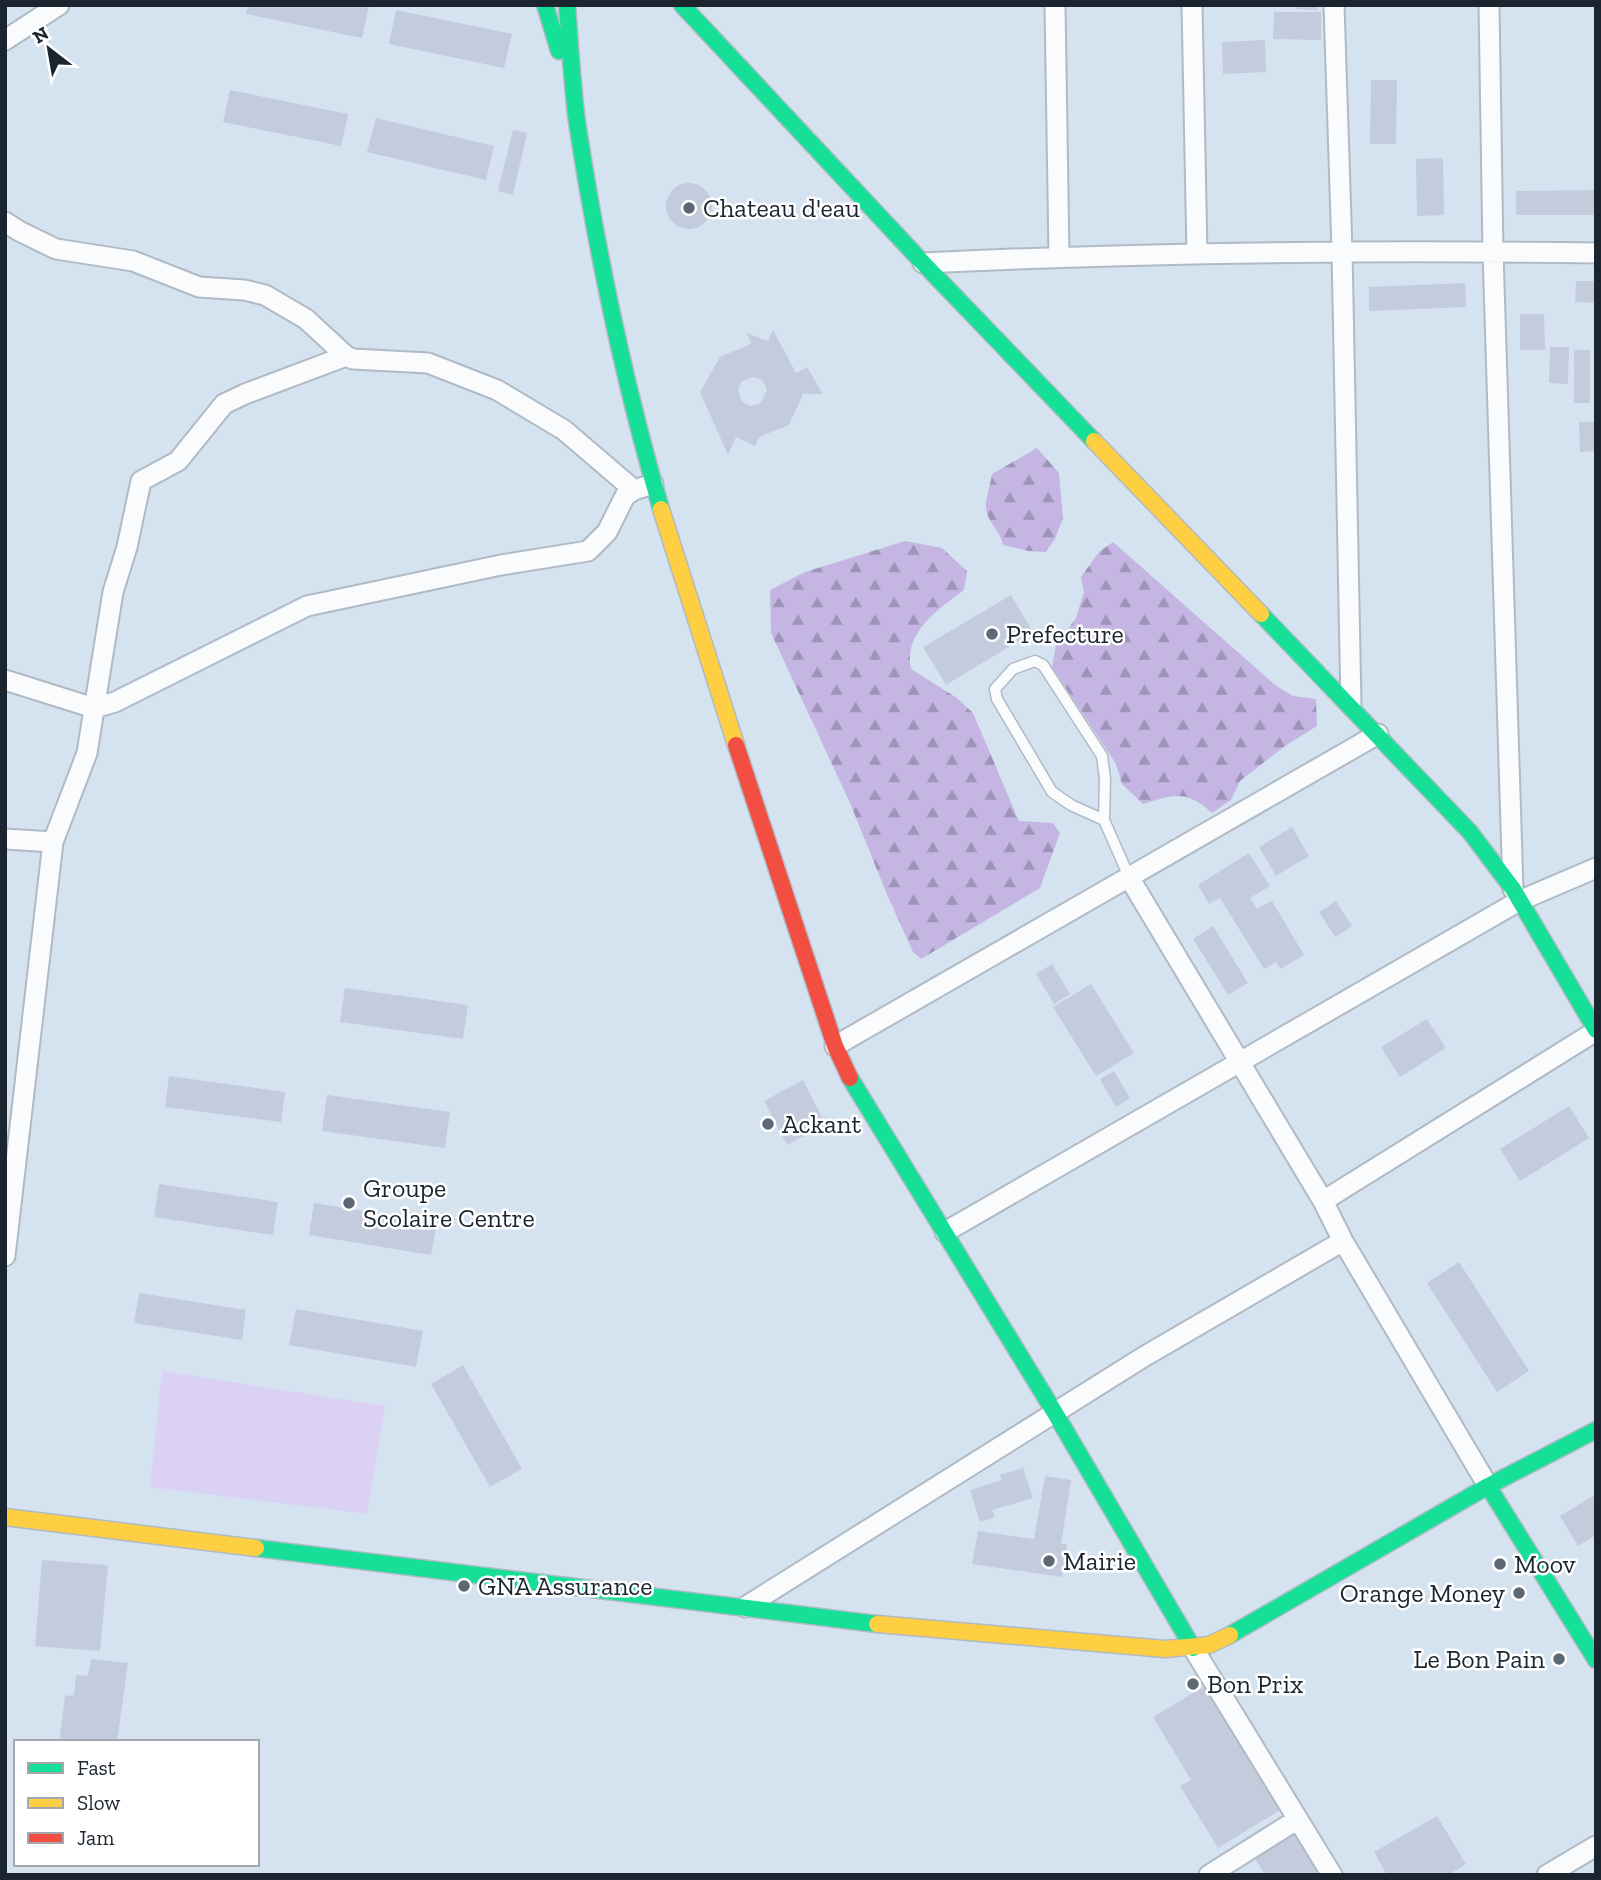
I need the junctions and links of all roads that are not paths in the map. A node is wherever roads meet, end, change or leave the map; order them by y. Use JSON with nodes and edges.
{"nodes":[{"id":1,"x":59,"y":5,"type":"edge"},
{"id":2,"x":545,"y":5,"type":"edge"},
{"id":3,"x":567,"y":5,"type":"edge"},
{"id":4,"x":662,"y":5,"type":"edge"},
{"id":5,"x":682,"y":5,"type":"edge"},
{"id":6,"x":1055,"y":5,"type":"edge"},
{"id":7,"x":1192,"y":5,"type":"edge"},
{"id":8,"x":1334,"y":5,"type":"edge"},
{"id":9,"x":1489,"y":5,"type":"edge"},
{"id":10,"x":5,"y":40,"type":"edge"},
{"id":11,"x":718,"y":42,"type":"junction"},
{"id":12,"x":577,"y":120,"type":"junction"},
{"id":13,"x":5,"y":222,"type":"edge"},
{"id":14,"x":1342,"y":250,"type":"junction"},
{"id":15,"x":1493,"y":252,"type":"junction"},
{"id":16,"x":1596,"y":253,"type":"edge"},
{"id":17,"x":1196,"y":254,"type":"junction"},
{"id":18,"x":1059,"y":256,"type":"junction"},
{"id":19,"x":923,"y":262,"type":"junction"},
{"id":20,"x":346,"y":356,"type":"junction"},
{"id":21,"x":644,"y":487,"type":"junction"},
{"id":22,"x":5,"y":680,"type":"edge"},
{"id":23,"x":1351,"y":705,"type":"junction"},
{"id":24,"x":94,"y":708,"type":"junction"},
{"id":25,"x":1378,"y":734,"type":"junction"},
{"id":26,"x":1104,"y":820,"type":"junction"},
{"id":27,"x":5,"y":839,"type":"edge"},
{"id":28,"x":53,"y":842,"type":"junction"},
{"id":29,"x":1596,"y":867,"type":"edge"},
{"id":30,"x":1130,"y":879,"type":"junction"},
{"id":31,"x":1516,"y":895,"type":"junction"},
{"id":32,"x":1596,"y":1031,"type":"edge"},
{"id":33,"x":835,"y":1046,"type":"junction"},
{"id":34,"x":1238,"y":1062,"type":"junction"},
{"id":35,"x":9,"y":1181,"type":"edge"},
{"id":36,"x":1323,"y":1201,"type":"junction"},
{"id":37,"x":945,"y":1232,"type":"junction"},
{"id":38,"x":1343,"y":1241,"type":"junction"},
{"id":39,"x":5,"y":1256,"type":"edge"},
{"id":40,"x":1055,"y":1413,"type":"junction"},
{"id":41,"x":1596,"y":1430,"type":"edge"},
{"id":42,"x":1488,"y":1486,"type":"junction"},
{"id":43,"x":5,"y":1517,"type":"edge"},
{"id":44,"x":744,"y":1607,"type":"junction"},
{"id":45,"x":1194,"y":1648,"type":"junction"},
{"id":46,"x":1596,"y":1660,"type":"edge"},
{"id":47,"x":1298,"y":1819,"type":"junction"},
{"id":48,"x":1596,"y":1846,"type":"edge"},
{"id":49,"x":1209,"y":1875,"type":"edge"},
{"id":50,"x":1332,"y":1875,"type":"edge"},
{"id":51,"x":1547,"y":1875,"type":"edge"}],
"edges":[{"from":1,"to":10,"type":"street"},
{"from":2,"to":12,"type":"main road"},
{"from":3,"to":12,"type":"main road"},
{"from":4,"to":11,"type":"main road"},
{"from":5,"to":11,"type":"main road"},
{"from":6,"to":18,"type":"street"},
{"from":7,"to":17,"type":"street"},
{"from":8,"to":14,"type":"street"},
{"from":9,"to":15,"type":"street"},
{"from":11,"to":19,"type":"main road"},
{"from":12,"to":21,"type":"main road"},
{"from":13,"to":20,"type":"street"},
{"from":14,"to":15,"type":"street"},
{"from":14,"to":17,"type":"street"},
{"from":14,"to":23,"type":"street"},
{"from":15,"to":16,"type":"street"},
{"from":15,"to":31,"type":"street"},
{"from":17,"to":18,"type":"street"},
{"from":18,"to":19,"type":"street"},
{"from":19,"to":23,"type":"main road"},
{"from":20,"to":21,"type":"street"},
{"from":20,"to":24,"type":"street"},
{"from":21,"to":24,"type":"street"},
{"from":21,"to":33,"type":"main road"},
{"from":22,"to":24,"type":"street"},
{"from":23,"to":25,"type":"main road"},
{"from":24,"to":28,"type":"street"},
{"from":25,"to":30,"type":"street"},
{"from":25,"to":31,"type":"main road"},
{"from":26,"to":26,"type":"lane"},
{"from":26,"to":30,"type":"lane"},
{"from":27,"to":28,"type":"street"},
{"from":28,"to":35,"type":"street"},
{"from":29,"to":31,"type":"street"},
{"from":30,"to":33,"type":"street"},
{"from":30,"to":34,"type":"street"},
{"from":31,"to":32,"type":"main road"},
{"from":31,"to":34,"type":"street"},
{"from":32,"to":36,"type":"street"},
{"from":33,"to":37,"type":"main road"},
{"from":34,"to":36,"type":"street"},
{"from":34,"to":37,"type":"street"},
{"from":35,"to":39,"type":"street"},
{"from":36,"to":38,"type":"street"},
{"from":37,"to":40,"type":"main road"},
{"from":38,"to":40,"type":"street"},
{"from":38,"to":42,"type":"street"},
{"from":40,"to":44,"type":"street"},
{"from":40,"to":45,"type":"main road"},
{"from":41,"to":42,"type":"main road"},
{"from":42,"to":45,"type":"main road"},
{"from":42,"to":46,"type":"main road"},
{"from":43,"to":44,"type":"main road"},
{"from":44,"to":45,"type":"main road"},
{"from":45,"to":47,"type":"street"},
{"from":47,"to":49,"type":"street"},
{"from":47,"to":50,"type":"street"},
{"from":48,"to":51,"type":"street"}]}
